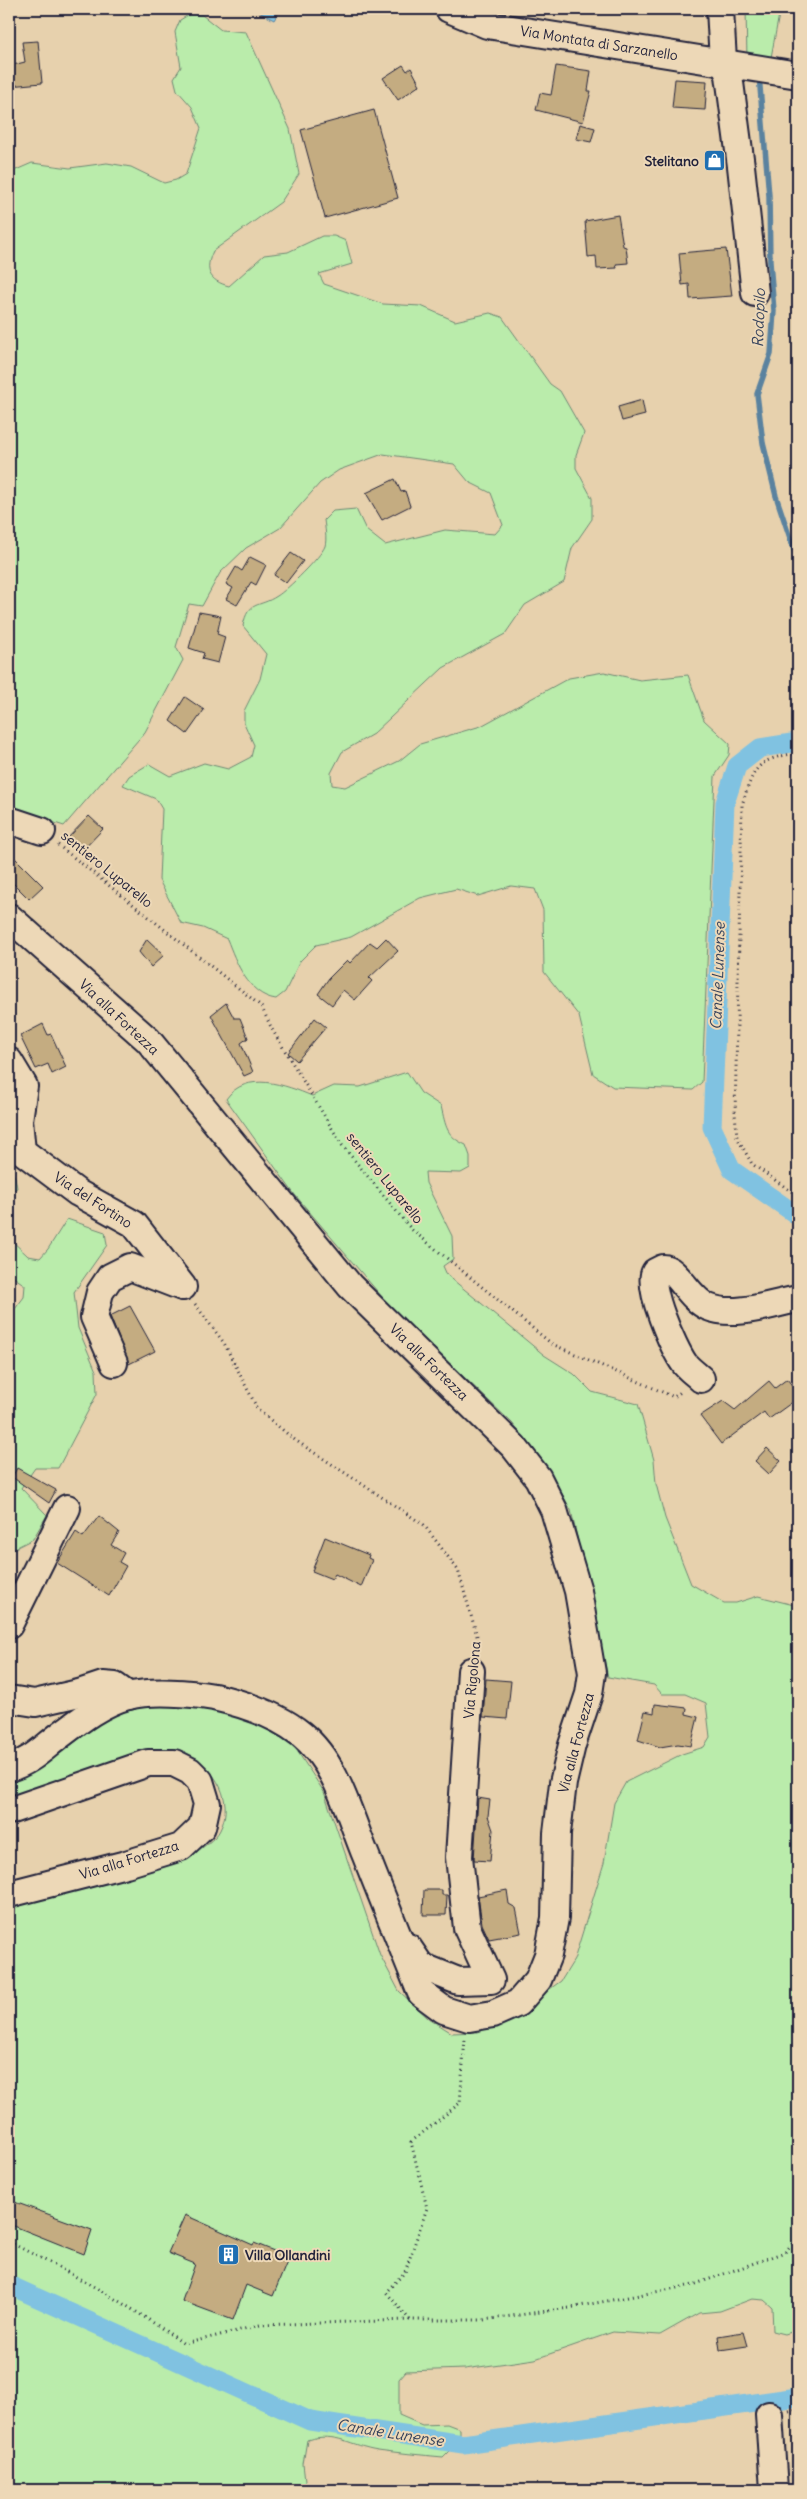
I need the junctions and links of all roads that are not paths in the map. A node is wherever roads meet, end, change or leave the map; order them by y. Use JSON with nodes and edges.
{"nodes":[{"id":1,"x":449,"y":9,"type":"edge"},
{"id":2,"x":720,"y":9,"type":"edge"},
{"id":3,"x":723,"y":62,"type":"junction"},
{"id":4,"x":798,"y":75,"type":"edge"},
{"id":5,"x":755,"y":294,"type":"dead end"},
{"id":6,"x":9,"y":820,"type":"edge"},
{"id":7,"x":42,"y":831,"type":"road end"},
{"id":8,"x":9,"y":917,"type":"edge"},
{"id":9,"x":9,"y":1061,"type":"edge"},
{"id":10,"x":798,"y":1298,"type":"edge"},
{"id":11,"x":114,"y":1364,"type":"dead end"},
{"id":12,"x":701,"y":1379,"type":"road end"},
{"id":13,"x":68,"y":1508,"type":"dead end"},
{"id":14,"x":9,"y":1626,"type":"edge"},
{"id":15,"x":471,"y":1671,"type":"road end"},
{"id":16,"x":129,"y":1696,"type":"junction"},
{"id":17,"x":9,"y":1699,"type":"edge"},
{"id":18,"x":9,"y":1768,"type":"edge"},
{"id":19,"x":9,"y":1811,"type":"edge"},
{"id":20,"x":9,"y":1894,"type":"edge"},
{"id":21,"x":395,"y":1927,"type":"junction"},
{"id":22,"x":769,"y":2414,"type":"dead end"},
{"id":23,"x":774,"y":2490,"type":"edge"}],
"edges":[{"from":1,"to":3,"type":"street","name":"Via Montata di Sarzanello"},
{"from":2,"to":3,"type":"street"},
{"from":3,"to":4,"type":"street","name":"Via Montata di Sarzanello"},
{"from":3,"to":5,"type":"street"},
{"from":6,"to":7,"type":"street"},
{"from":8,"to":21,"type":"street","name":"Via alla Fortezza"},
{"from":9,"to":11,"type":"street","name":"Via del Fortino"},
{"from":10,"to":12,"type":"street"},
{"from":13,"to":14,"type":"street"},
{"from":15,"to":21,"type":"street","name":"Via Rigolona"},
{"from":16,"to":17,"type":"street"},
{"from":16,"to":18,"type":"street","name":"Via alla Fortezza"},
{"from":16,"to":21,"type":"street","name":"Via alla Fortezza"},
{"from":19,"to":20,"type":"street","name":"Via alla Fortezza"},
{"from":22,"to":23,"type":"street"}]}
